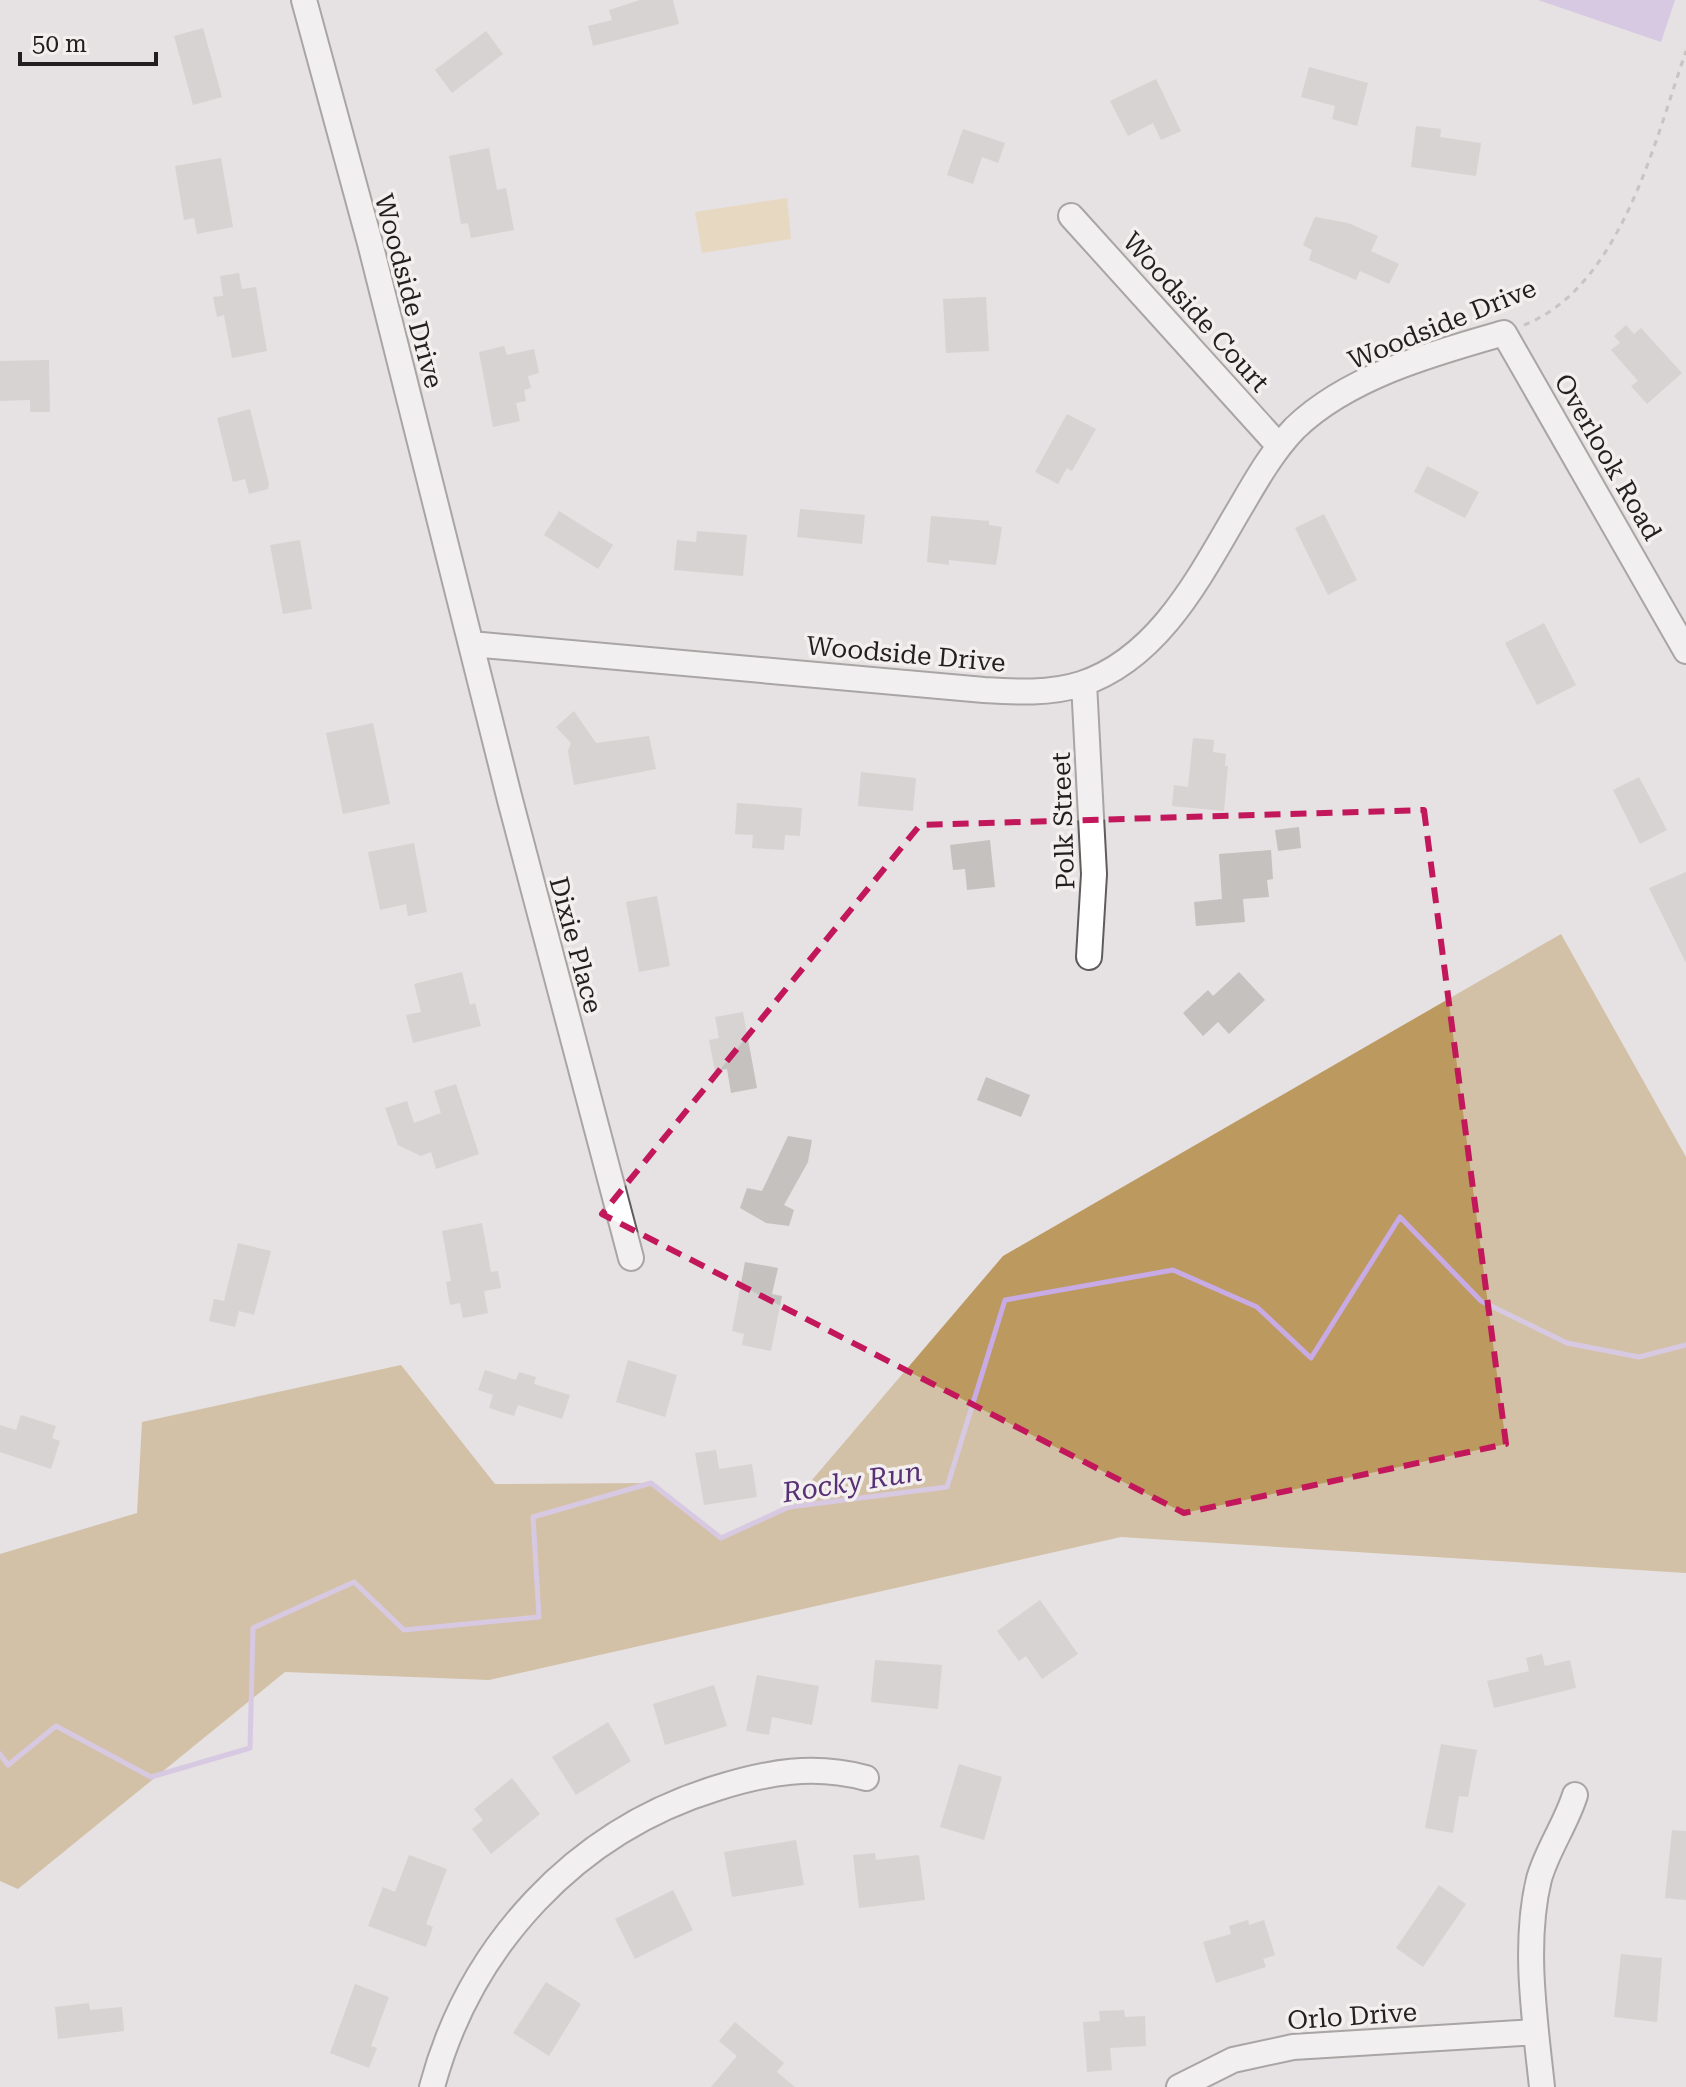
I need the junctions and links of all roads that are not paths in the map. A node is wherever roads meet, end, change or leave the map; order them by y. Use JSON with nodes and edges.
{"nodes":[{"id":1,"x":304,"y":0,"type":"edge"},
{"id":2,"x":1071,"y":216,"type":"dead end"},
{"id":3,"x":1504,"y":333,"type":"joint"},
{"id":4,"x":1279,"y":446,"type":"junction"},
{"id":5,"x":471,"y":644,"type":"junction"},
{"id":6,"x":1686,"y":651,"type":"edge"},
{"id":7,"x":1084,"y":683,"type":"junction"},
{"id":8,"x":1089,"y":957,"type":"dead end"},
{"id":9,"x":631,"y":1258,"type":"dead end"},
{"id":10,"x":866,"y":1778,"type":"dead end"},
{"id":11,"x":1575,"y":1795,"type":"dead end"},
{"id":12,"x":1536,"y":2032,"type":"junction"},
{"id":13,"x":432,"y":2087,"type":"edge"},
{"id":14,"x":1179,"y":2087,"type":"edge"},
{"id":15,"x":1542,"y":2087,"type":"edge"}],
"edges":[{"from":1,"to":5,"type":"street","name":"Woodside Drive"},
{"from":2,"to":4,"type":"street","name":"Woodside Court"},
{"from":3,"to":4,"type":"street","name":"Woodside Drive"},
{"from":3,"to":6,"type":"street","name":"Overlook Road"},
{"from":4,"to":7,"type":"street","name":"Woodside Drive"},
{"from":5,"to":7,"type":"street","name":"Woodside Drive"},
{"from":5,"to":9,"type":"street","name":"Dixie Place"},
{"from":7,"to":8,"type":"street","name":"Polk Street"},
{"from":10,"to":13,"type":"street"},
{"from":11,"to":12,"type":"street"},
{"from":12,"to":14,"type":"street","name":"Orlo Drive"},
{"from":12,"to":15,"type":"street"}]}
